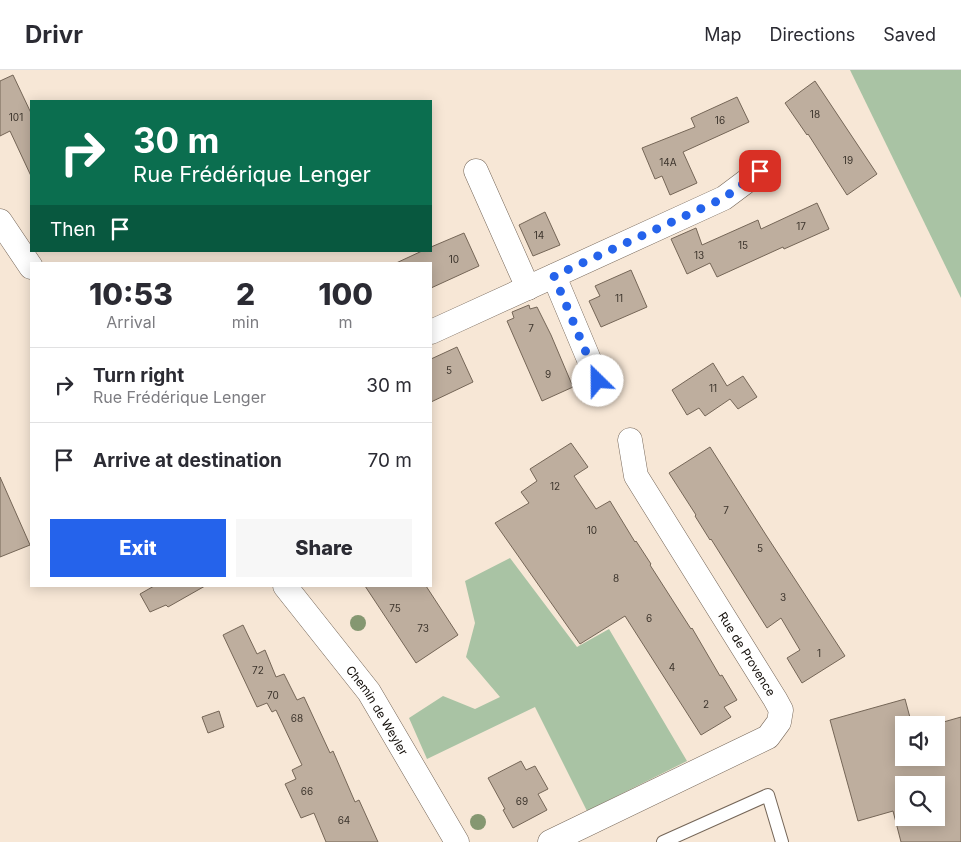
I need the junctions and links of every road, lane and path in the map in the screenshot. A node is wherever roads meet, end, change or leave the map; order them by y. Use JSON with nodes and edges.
{"nodes":[{"id":1,"x":476,"y":171,"type":"dead end"},
{"id":2,"x":760,"y":171,"type":"dead end"},
{"id":3,"x":0,"y":221,"type":"edge"},
{"id":4,"x":30,"y":266,"type":"edge"},
{"id":5,"x":554,"y":276,"type":"junction"},
{"id":6,"x":528,"y":288,"type":"junction"},
{"id":7,"x":432,"y":332,"type":"edge"},
{"id":8,"x":598,"y":381,"type":"dead end"},
{"id":9,"x":630,"y":440,"type":"dead end"},
{"id":10,"x":285,"y":587,"type":"edge"},
{"id":11,"x":457,"y":842,"type":"edge"},
{"id":12,"x":550,"y":842,"type":"edge"},
{"id":13,"x":663,"y":842,"type":"edge"},
{"id":14,"x":782,"y":842,"type":"edge"}],
"edges":[{"from":1,"to":6,"type":"street"},
{"from":2,"to":5,"type":"street"},
{"from":3,"to":4,"type":"street"},
{"from":5,"to":6,"type":"street"},
{"from":5,"to":8,"type":"street"},
{"from":6,"to":7,"type":"street"},
{"from":9,"to":12,"type":"street","name":"Rue de Provence"},
{"from":10,"to":11,"type":"street","name":"Chemin de Weyler"},
{"from":13,"to":14,"type":"lane"}]}
